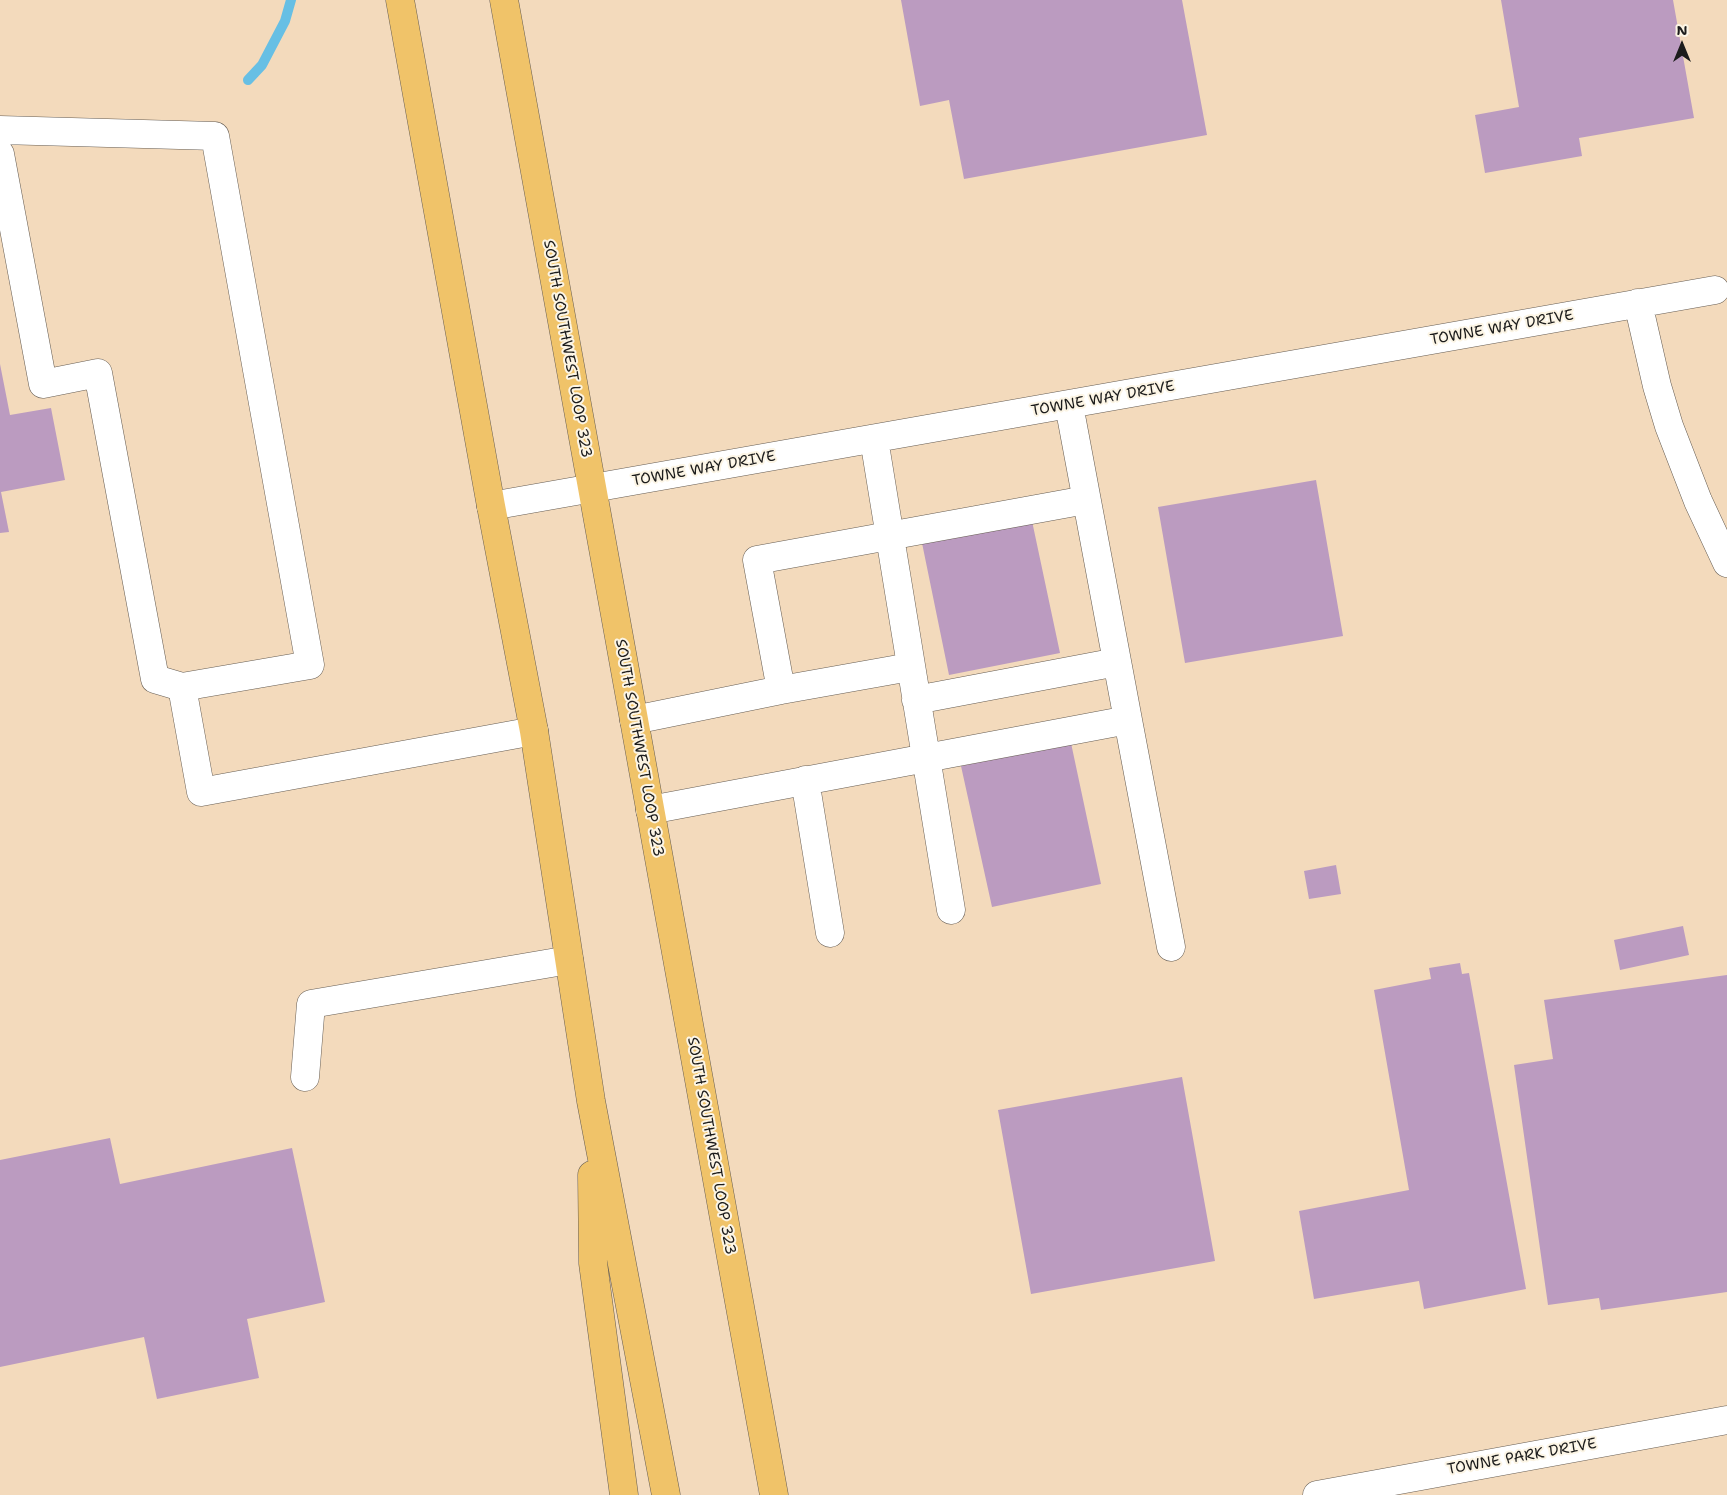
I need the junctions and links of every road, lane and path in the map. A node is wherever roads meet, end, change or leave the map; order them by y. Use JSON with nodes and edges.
{"nodes":[{"id":1,"x":400,"y":0,"type":"edge"},
{"id":2,"x":504,"y":0,"type":"edge"},
{"id":3,"x":0,"y":130,"type":"edge"},
{"id":4,"x":0,"y":154,"type":"edge"},
{"id":5,"x":1715,"y":290,"type":"dead end"},
{"id":6,"x":1638,"y":303,"type":"junction"},
{"id":7,"x":1069,"y":405,"type":"junction"},
{"id":8,"x":874,"y":439,"type":"junction"},
{"id":9,"x":592,"y":488,"type":"junction"},
{"id":10,"x":1086,"y":500,"type":"junction"},
{"id":11,"x":491,"y":506,"type":"junction"},
{"id":12,"x":890,"y":536,"type":"junction"},
{"id":13,"x":1727,"y":563,"type":"edge"},
{"id":14,"x":1117,"y":662,"type":"junction"},
{"id":15,"x":910,"y":667,"type":"junction"},
{"id":16,"x":182,"y":687,"type":"junction"},
{"id":17,"x":781,"y":690,"type":"junction"},
{"id":18,"x":916,"y":700,"type":"junction"},
{"id":19,"x":634,"y":720,"type":"junction"},
{"id":20,"x":1128,"y":720,"type":"junction"},
{"id":21,"x":534,"y":731,"type":"junction"},
{"id":22,"x":925,"y":758,"type":"junction"},
{"id":23,"x":805,"y":780,"type":"junction"},
{"id":24,"x":650,"y":810,"type":"junction"},
{"id":25,"x":951,"y":910,"type":"dead end"},
{"id":26,"x":830,"y":933,"type":"dead end"},
{"id":27,"x":1171,"y":947,"type":"dead end"},
{"id":28,"x":569,"y":960,"type":"junction"},
{"id":29,"x":305,"y":1077,"type":"dead end"},
{"id":30,"x":591,"y":1101,"type":"junction"},
{"id":31,"x":1727,"y":1420,"type":"edge"},
{"id":32,"x":624,"y":1495,"type":"edge"},
{"id":33,"x":666,"y":1495,"type":"edge"},
{"id":34,"x":774,"y":1495,"type":"edge"},
{"id":35,"x":1317,"y":1495,"type":"edge"}],
"edges":[{"from":1,"to":11,"type":"highway"},
{"from":2,"to":9,"type":"highway","name":"SOUTH SOUTHWEST LOOP 323"},
{"from":3,"to":16,"type":"street"},
{"from":4,"to":16,"type":"street"},
{"from":5,"to":6,"type":"street","name":"TOWNE WAY DRIVE"},
{"from":6,"to":7,"type":"street","name":"TOWNE WAY DRIVE"},
{"from":6,"to":13,"type":"street"},
{"from":7,"to":8,"type":"street","name":"TOWNE WAY DRIVE"},
{"from":7,"to":10,"type":"street"},
{"from":8,"to":9,"type":"street","name":"TOWNE WAY DRIVE"},
{"from":8,"to":12,"type":"street"},
{"from":9,"to":11,"type":"street","name":"TOWNE WAY DRIVE"},
{"from":9,"to":19,"type":"highway","name":"SOUTH SOUTHWEST LOOP 323"},
{"from":10,"to":12,"type":"street"},
{"from":10,"to":14,"type":"street"},
{"from":11,"to":21,"type":"highway"},
{"from":12,"to":15,"type":"street"},
{"from":12,"to":17,"type":"street"},
{"from":14,"to":18,"type":"street"},
{"from":14,"to":20,"type":"street"},
{"from":15,"to":17,"type":"street"},
{"from":15,"to":18,"type":"street"},
{"from":16,"to":21,"type":"street"},
{"from":17,"to":19,"type":"street"},
{"from":18,"to":22,"type":"street"},
{"from":19,"to":24,"type":"highway","name":"SOUTH SOUTHWEST LOOP 323"},
{"from":20,"to":22,"type":"street"},
{"from":20,"to":27,"type":"street"},
{"from":21,"to":28,"type":"highway"},
{"from":22,"to":23,"type":"street"},
{"from":22,"to":25,"type":"street"},
{"from":23,"to":24,"type":"street"},
{"from":23,"to":26,"type":"street"},
{"from":24,"to":34,"type":"highway","name":"SOUTH SOUTHWEST LOOP 323"},
{"from":28,"to":29,"type":"street"},
{"from":28,"to":30,"type":"highway"},
{"from":30,"to":32,"type":"highway"},
{"from":30,"to":33,"type":"highway"},
{"from":31,"to":35,"type":"street","name":"TOWNE PARK DRIVE"}]}
